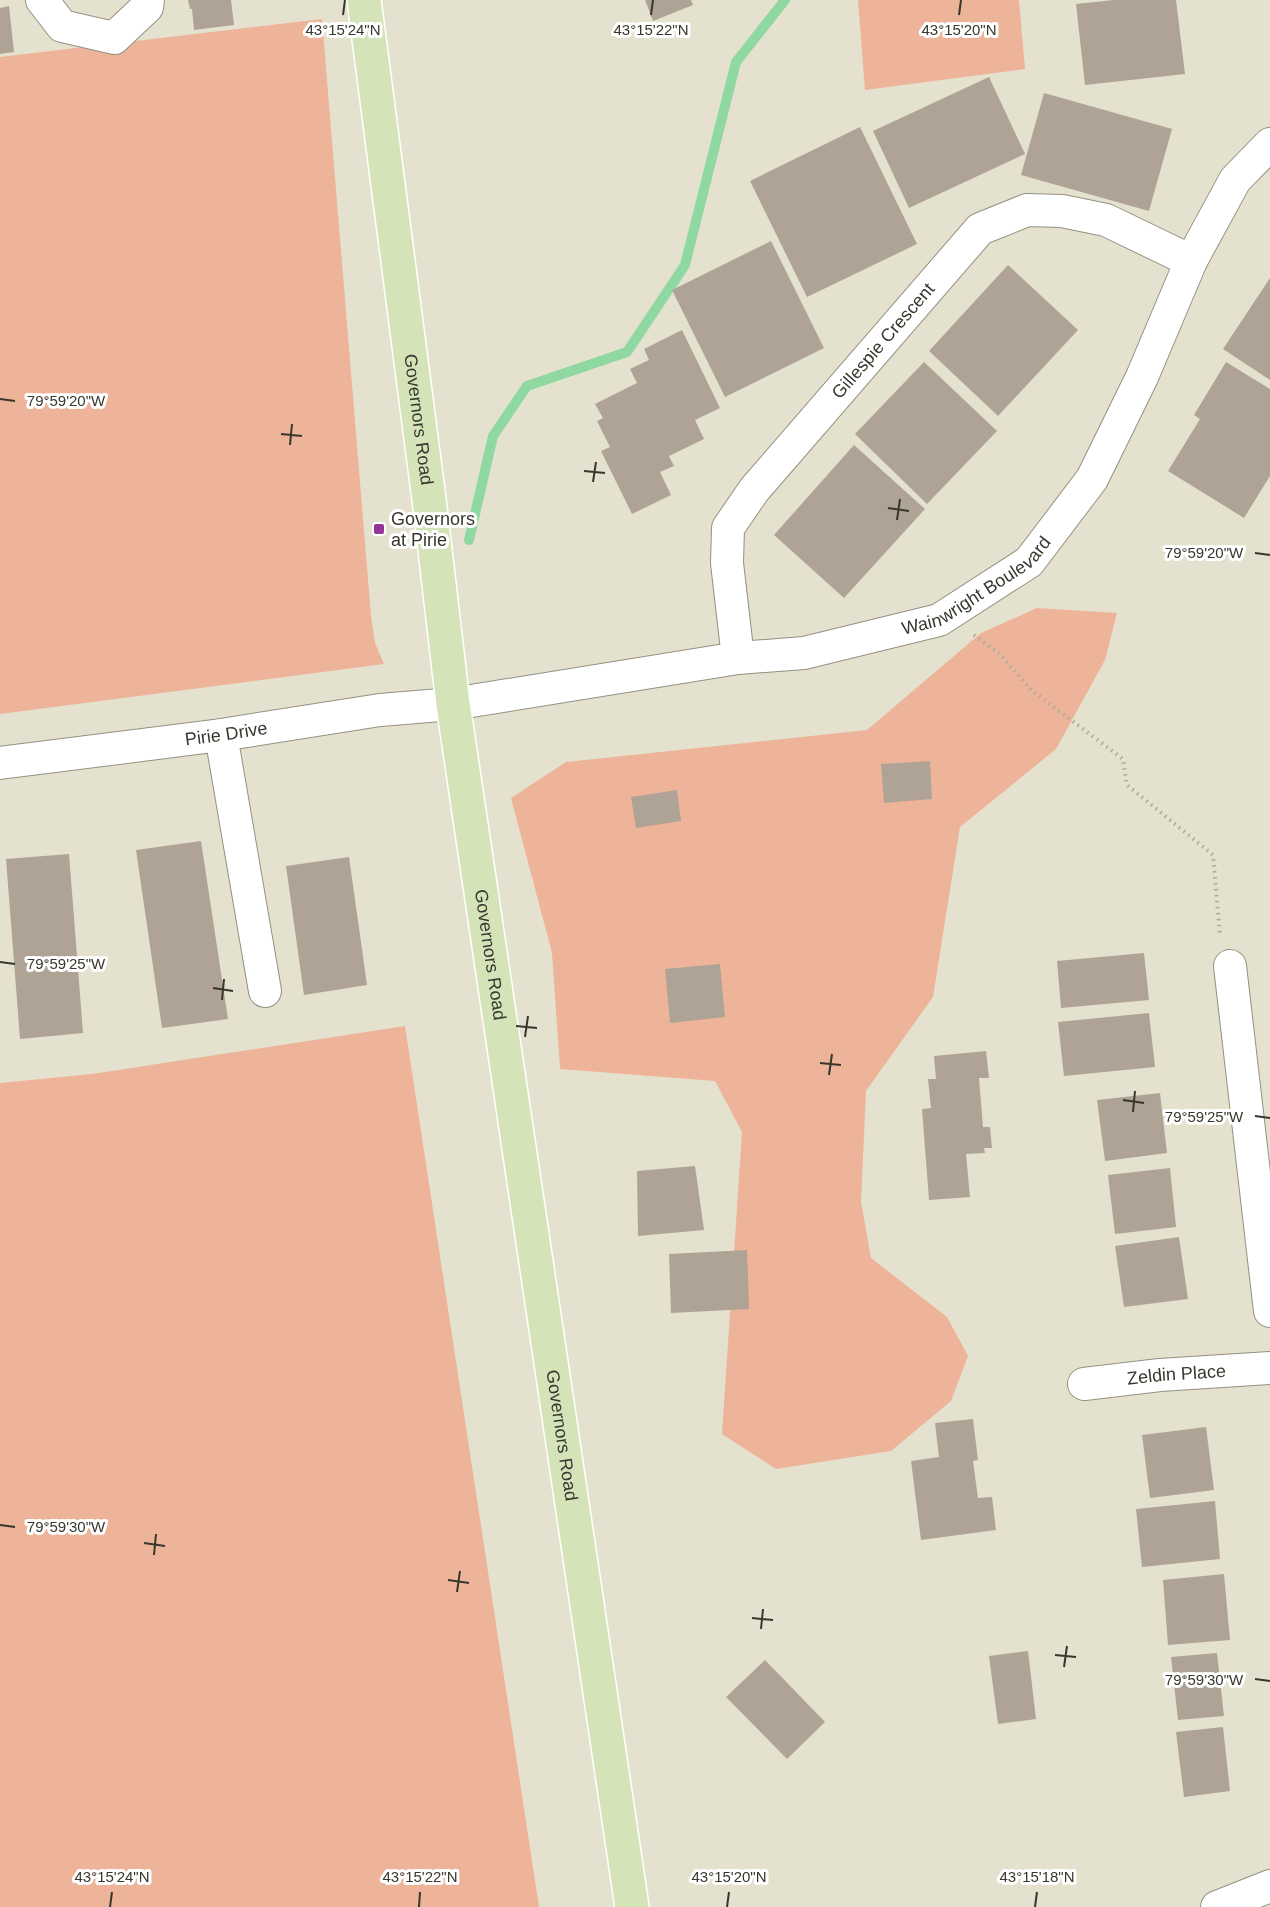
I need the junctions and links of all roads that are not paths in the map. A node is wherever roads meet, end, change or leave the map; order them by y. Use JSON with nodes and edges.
{"nodes":[{"id":1,"x":42,"y":0,"type":"edge"},
{"id":2,"x":148,"y":0,"type":"edge"},
{"id":3,"x":364,"y":0,"type":"edge"},
{"id":4,"x":1270,"y":144,"type":"edge"},
{"id":5,"x":1191,"y":261,"type":"junction"},
{"id":6,"x":738,"y":658,"type":"junction"},
{"id":7,"x":453,"y":704,"type":"junction"},
{"id":8,"x":221,"y":735,"type":"junction"},
{"id":9,"x":0,"y":764,"type":"edge"},
{"id":10,"x":1230,"y":966,"type":"dead end"},
{"id":11,"x":265,"y":991,"type":"dead end"},
{"id":12,"x":1261,"y":1160,"type":"edge"},
{"id":13,"x":1270,"y":1311,"type":"edge"},
{"id":14,"x":1270,"y":1368,"type":"edge"},
{"id":15,"x":1084,"y":1384,"type":"dead end"},
{"id":16,"x":1270,"y":1886,"type":"edge"},
{"id":17,"x":632,"y":1907,"type":"edge"},
{"id":18,"x":1217,"y":1907,"type":"edge"}],
"edges":[{"from":1,"to":2,"type":"street"},
{"from":3,"to":7,"type":"main road","name":"Governors Road"},
{"from":4,"to":5,"type":"street","name":"Wainwright Boulevard"},
{"from":5,"to":6,"type":"street","name":"Wainwright Boulevard"},
{"from":5,"to":6,"type":"street","name":"Gillespie Crescent"},
{"from":6,"to":7,"type":"street","name":"Wainwright Boulevard"},
{"from":7,"to":8,"type":"street","name":"Pirie Drive"},
{"from":7,"to":17,"type":"main road","name":"Governors Road"},
{"from":8,"to":9,"type":"street","name":"Pirie Drive"},
{"from":8,"to":11,"type":"street"},
{"from":10,"to":12,"type":"street"},
{"from":12,"to":13,"type":"street"},
{"from":14,"to":15,"type":"street","name":"Zeldin Place"},
{"from":16,"to":18,"type":"street"}]}
